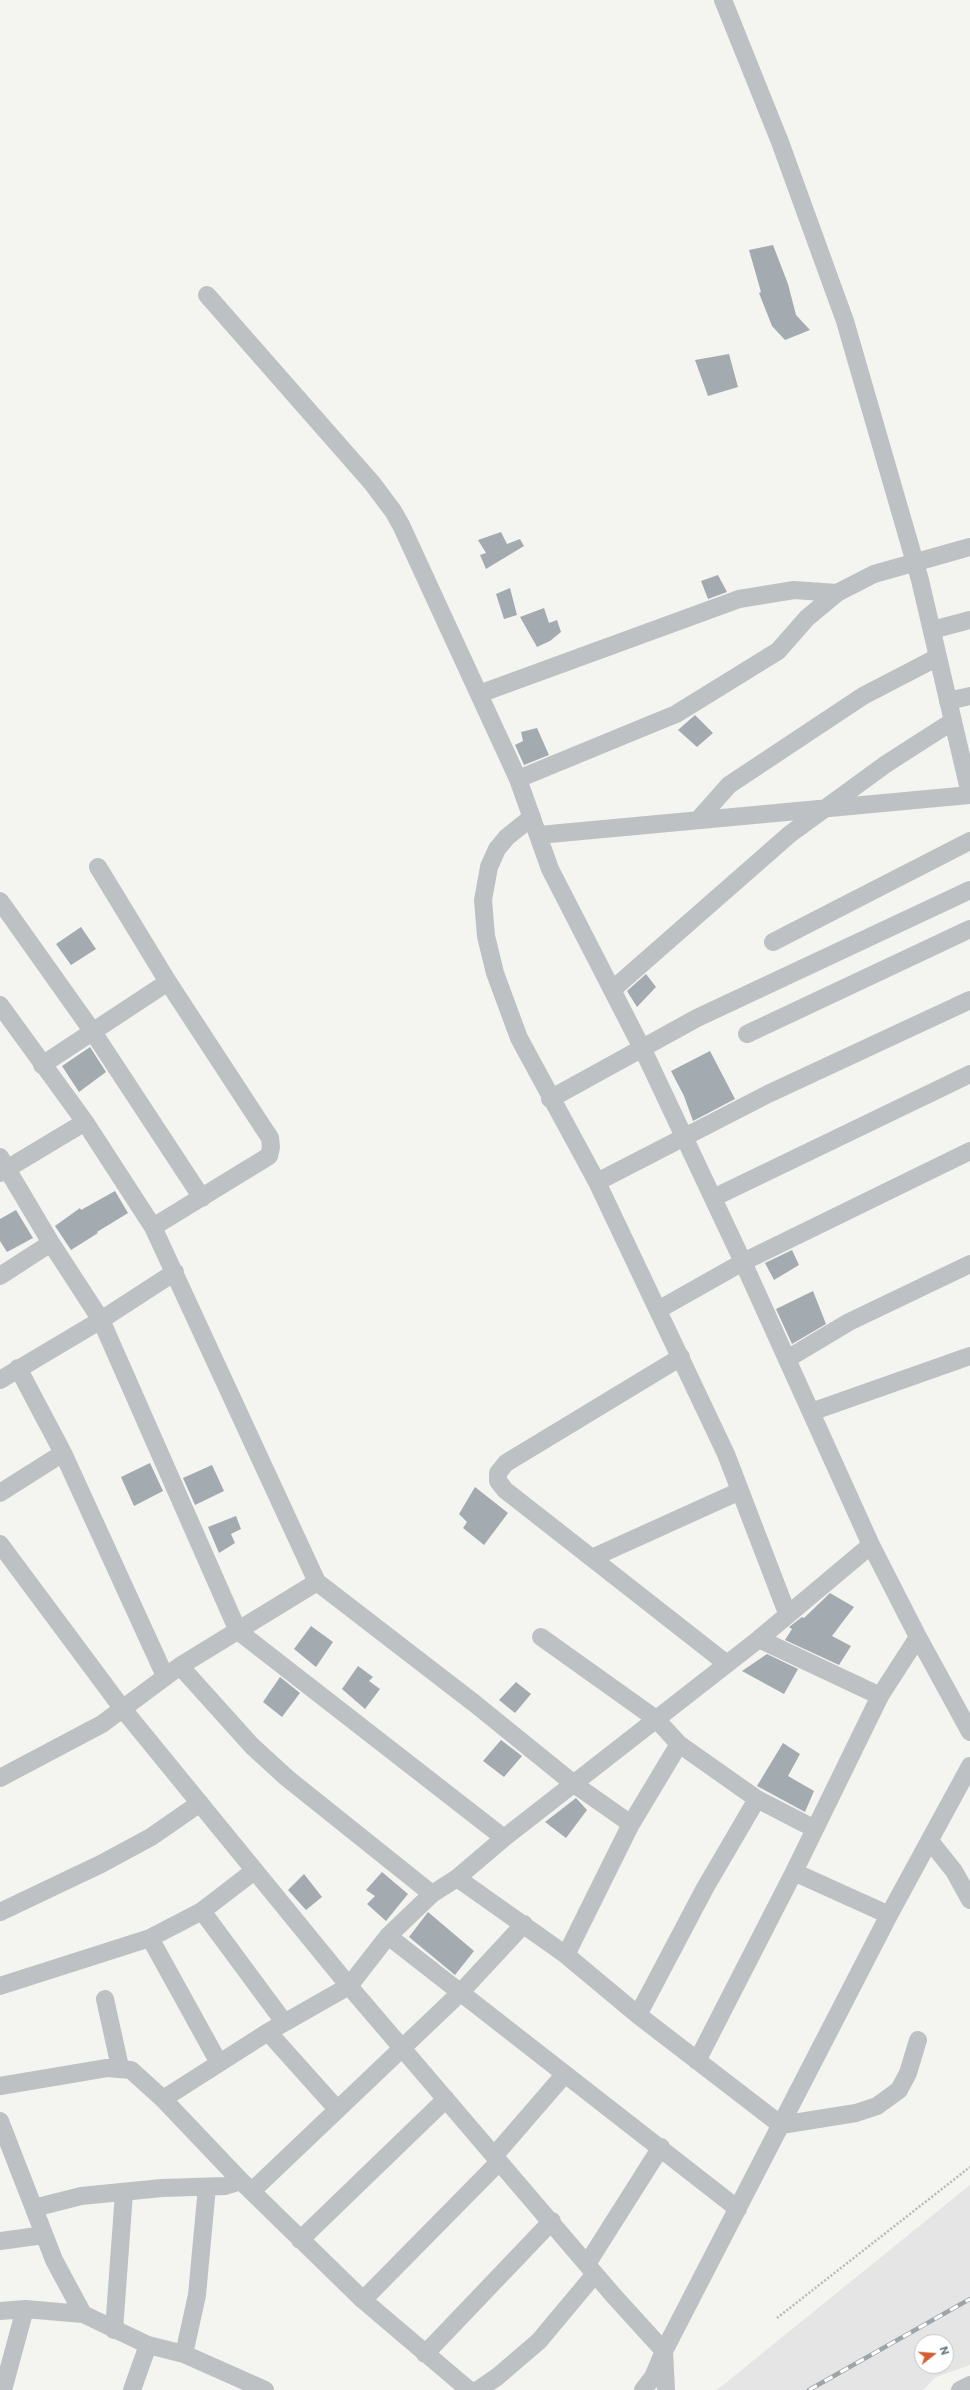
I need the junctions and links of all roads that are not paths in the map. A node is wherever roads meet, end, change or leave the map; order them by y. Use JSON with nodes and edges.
{"nodes":[{"id":1,"x":724,"y":0,"type":"edge"},
{"id":2,"x":207,"y":295,"type":"dead end"},
{"id":3,"x":970,"y":547,"type":"edge"},
{"id":4,"x":915,"y":562,"type":"junction"},
{"id":5,"x":837,"y":592,"type":"junction"},
{"id":6,"x":970,"y":620,"type":"edge"},
{"id":7,"x":932,"y":630,"type":"junction"},
{"id":8,"x":938,"y":657,"type":"junction"},
{"id":9,"x":479,"y":694,"type":"junction"},
{"id":10,"x":970,"y":696,"type":"edge"},
{"id":11,"x":948,"y":701,"type":"junction"},
{"id":12,"x":953,"y":720,"type":"junction"},
{"id":13,"x":518,"y":779,"type":"junction"},
{"id":14,"x":970,"y":795,"type":"edge"},
{"id":15,"x":827,"y":808,"type":"junction"},
{"id":16,"x":532,"y":817,"type":"junction"},
{"id":17,"x":698,"y":820,"type":"junction"},
{"id":18,"x":539,"y":835,"type":"junction"},
{"id":19,"x":970,"y":842,"type":"edge"},
{"id":20,"x":98,"y":867,"type":"dead end"},
{"id":21,"x":970,"y":890,"type":"edge"},
{"id":22,"x":0,"y":901,"type":"edge"},
{"id":23,"x":970,"y":929,"type":"edge"},
{"id":24,"x":773,"y":942,"type":"dead end"},
{"id":25,"x":168,"y":982,"type":"junction"},
{"id":26,"x":612,"y":990,"type":"junction"},
{"id":27,"x":970,"y":1000,"type":"edge"},
{"id":28,"x":0,"y":1005,"type":"edge"},
{"id":29,"x":94,"y":1032,"type":"junction"},
{"id":30,"x":747,"y":1034,"type":"dead end"},
{"id":31,"x":642,"y":1049,"type":"junction"},
{"id":32,"x":42,"y":1065,"type":"junction"},
{"id":33,"x":970,"y":1074,"type":"edge"},
{"id":34,"x":550,"y":1099,"type":"junction"},
{"id":35,"x":85,"y":1122,"type":"junction"},
{"id":36,"x":685,"y":1138,"type":"junction"},
{"id":37,"x":970,"y":1151,"type":"edge"},
{"id":38,"x":3,"y":1167,"type":"edge"},
{"id":39,"x":597,"y":1182,"type":"junction"},
{"id":40,"x":202,"y":1198,"type":"junction"},
{"id":41,"x":713,"y":1198,"type":"junction"},
{"id":42,"x":153,"y":1227,"type":"junction"},
{"id":43,"x":50,"y":1244,"type":"junction"},
{"id":44,"x":743,"y":1262,"type":"junction"},
{"id":45,"x":970,"y":1264,"type":"edge"},
{"id":46,"x":175,"y":1272,"type":"junction"},
{"id":47,"x":0,"y":1276,"type":"edge"},
{"id":48,"x":658,"y":1310,"type":"junction"},
{"id":49,"x":101,"y":1320,"type":"junction"},
{"id":50,"x":970,"y":1356,"type":"edge"},
{"id":51,"x":681,"y":1357,"type":"junction"},
{"id":52,"x":787,"y":1359,"type":"junction"},
{"id":53,"x":18,"y":1368,"type":"junction"},
{"id":54,"x":0,"y":1380,"type":"edge"},
{"id":55,"x":811,"y":1412,"type":"junction"},
{"id":56,"x":63,"y":1453,"type":"junction"},
{"id":57,"x":740,"y":1491,"type":"junction"},
{"id":58,"x":0,"y":1493,"type":"edge"},
{"id":59,"x":0,"y":1544,"type":"edge"},
{"id":60,"x":871,"y":1545,"type":"junction"},
{"id":61,"x":592,"y":1558,"type":"junction"},
{"id":62,"x":317,"y":1582,"type":"junction"},
{"id":63,"x":787,"y":1613,"type":"junction"},
{"id":64,"x":238,"y":1630,"type":"junction"},
{"id":65,"x":541,"y":1637,"type":"dead end"},
{"id":66,"x":918,"y":1637,"type":"junction"},
{"id":67,"x":759,"y":1639,"type":"junction"},
{"id":68,"x":727,"y":1664,"type":"junction"},
{"id":69,"x":180,"y":1666,"type":"junction"},
{"id":70,"x":165,"y":1676,"type":"junction"},
{"id":71,"x":880,"y":1696,"type":"junction"},
{"id":72,"x":122,"y":1708,"type":"junction"},
{"id":73,"x":656,"y":1719,"type":"junction"},
{"id":74,"x":970,"y":1732,"type":"edge"},
{"id":75,"x":679,"y":1744,"type":"junction"},
{"id":76,"x":970,"y":1766,"type":"edge"},
{"id":77,"x":0,"y":1778,"type":"edge"},
{"id":78,"x":574,"y":1784,"type":"junction"},
{"id":79,"x":757,"y":1799,"type":"junction"},
{"id":80,"x":200,"y":1803,"type":"junction"},
{"id":81,"x":631,"y":1824,"type":"junction"},
{"id":82,"x":815,"y":1829,"type":"junction"},
{"id":83,"x":504,"y":1838,"type":"junction"},
{"id":84,"x":930,"y":1841,"type":"junction"},
{"id":85,"x":254,"y":1871,"type":"junction"},
{"id":86,"x":794,"y":1872,"type":"junction"},
{"id":87,"x":457,"y":1878,"type":"junction"},
{"id":88,"x":432,"y":1894,"type":"junction"},
{"id":89,"x":970,"y":1900,"type":"edge"},
{"id":90,"x":202,"y":1911,"type":"junction"},
{"id":91,"x":0,"y":1912,"type":"edge"},
{"id":92,"x":889,"y":1915,"type":"junction"},
{"id":93,"x":524,"y":1924,"type":"junction"},
{"id":94,"x":388,"y":1936,"type":"junction"},
{"id":95,"x":150,"y":1938,"type":"junction"},
{"id":96,"x":566,"y":1955,"type":"junction"},
{"id":97,"x":0,"y":1986,"type":"edge"},
{"id":98,"x":349,"y":1986,"type":"junction"},
{"id":99,"x":460,"y":1993,"type":"junction"},
{"id":100,"x":105,"y":1999,"type":"dead end"},
{"id":101,"x":638,"y":2015,"type":"junction"},
{"id":102,"x":284,"y":2022,"type":"junction"},
{"id":103,"x":268,"y":2032,"type":"junction"},
{"id":104,"x":918,"y":2040,"type":"dead end"},
{"id":105,"x":402,"y":2048,"type":"junction"},
{"id":106,"x":697,"y":2061,"type":"junction"},
{"id":107,"x":219,"y":2063,"type":"junction"},
{"id":108,"x":120,"y":2067,"type":"junction"},
{"id":109,"x":564,"y":2075,"type":"junction"},
{"id":110,"x":0,"y":2086,"type":"edge"},
{"id":111,"x":163,"y":2099,"type":"junction"},
{"id":112,"x":446,"y":2099,"type":"junction"},
{"id":113,"x":337,"y":2109,"type":"junction"},
{"id":114,"x":0,"y":2122,"type":"edge"},
{"id":115,"x":782,"y":2125,"type":"junction"},
{"id":116,"x":661,"y":2147,"type":"junction"},
{"id":117,"x":497,"y":2159,"type":"junction"},
{"id":118,"x":246,"y":2186,"type":"junction"},
{"id":119,"x":207,"y":2187,"type":"junction"},
{"id":120,"x":124,"y":2192,"type":"junction"},
{"id":121,"x":34,"y":2208,"type":"junction"},
{"id":122,"x":738,"y":2209,"type":"junction"},
{"id":123,"x":552,"y":2221,"type":"junction"},
{"id":124,"x":44,"y":2235,"type":"junction"},
{"id":125,"x":300,"y":2240,"type":"junction"},
{"id":126,"x":0,"y":2241,"type":"edge"},
{"id":127,"x":591,"y":2269,"type":"junction"},
{"id":128,"x":363,"y":2300,"type":"junction"},
{"id":129,"x":25,"y":2309,"type":"junction"},
{"id":130,"x":0,"y":2311,"type":"edge"},
{"id":131,"x":83,"y":2314,"type":"junction"},
{"id":132,"x":114,"y":2330,"type":"junction"},
{"id":133,"x":148,"y":2345,"type":"junction"},
{"id":134,"x":664,"y":2351,"type":"junction"},
{"id":135,"x":184,"y":2354,"type":"junction"},
{"id":136,"x":425,"y":2354,"type":"junction"},
{"id":137,"x":970,"y":2385,"type":"edge"},
{"id":138,"x":263,"y":2389,"type":"edge"},
{"id":139,"x":3,"y":2390,"type":"edge"},
{"id":140,"x":132,"y":2390,"type":"edge"},
{"id":141,"x":469,"y":2390,"type":"edge"},
{"id":142,"x":478,"y":2390,"type":"edge"},
{"id":143,"x":643,"y":2390,"type":"edge"},
{"id":144,"x":666,"y":2390,"type":"edge"},
{"id":145,"x":960,"y":2390,"type":"edge"}],
"edges":[{"from":1,"to":4,"type":"street"},
{"from":2,"to":9,"type":"street"},
{"from":3,"to":4,"type":"street"},
{"from":4,"to":5,"type":"street"},
{"from":4,"to":7,"type":"street"},
{"from":5,"to":9,"type":"street"},
{"from":5,"to":13,"type":"street"},
{"from":6,"to":7,"type":"street"},
{"from":7,"to":8,"type":"street"},
{"from":8,"to":11,"type":"street"},
{"from":8,"to":17,"type":"street"},
{"from":9,"to":13,"type":"street"},
{"from":10,"to":11,"type":"street"},
{"from":11,"to":12,"type":"street"},
{"from":12,"to":14,"type":"street"},
{"from":12,"to":15,"type":"street"},
{"from":13,"to":16,"type":"street"},
{"from":14,"to":15,"type":"street"},
{"from":15,"to":17,"type":"street"},
{"from":15,"to":26,"type":"street"},
{"from":16,"to":18,"type":"street"},
{"from":16,"to":34,"type":"street"},
{"from":17,"to":18,"type":"street"},
{"from":18,"to":26,"type":"street"},
{"from":19,"to":24,"type":"street"},
{"from":20,"to":25,"type":"street"},
{"from":21,"to":31,"type":"street"},
{"from":22,"to":29,"type":"street"},
{"from":23,"to":30,"type":"street"},
{"from":25,"to":29,"type":"street"},
{"from":25,"to":40,"type":"street"},
{"from":26,"to":31,"type":"street"},
{"from":27,"to":36,"type":"street"},
{"from":28,"to":32,"type":"street"},
{"from":29,"to":32,"type":"street"},
{"from":29,"to":40,"type":"street"},
{"from":31,"to":34,"type":"street"},
{"from":31,"to":36,"type":"street"},
{"from":32,"to":35,"type":"street"},
{"from":33,"to":41,"type":"street"},
{"from":34,"to":39,"type":"street"},
{"from":35,"to":38,"type":"street"},
{"from":35,"to":42,"type":"street"},
{"from":36,"to":39,"type":"street"},
{"from":36,"to":41,"type":"street"},
{"from":37,"to":44,"type":"street"},
{"from":38,"to":43,"type":"street"},
{"from":39,"to":48,"type":"street"},
{"from":40,"to":42,"type":"street"},
{"from":41,"to":44,"type":"street"},
{"from":42,"to":46,"type":"street"},
{"from":43,"to":47,"type":"street"},
{"from":43,"to":49,"type":"street"},
{"from":44,"to":48,"type":"street"},
{"from":44,"to":52,"type":"street"},
{"from":45,"to":52,"type":"street"},
{"from":46,"to":49,"type":"street"},
{"from":46,"to":62,"type":"street"},
{"from":48,"to":51,"type":"street"},
{"from":49,"to":53,"type":"street"},
{"from":49,"to":64,"type":"street"},
{"from":50,"to":55,"type":"street"},
{"from":51,"to":57,"type":"street"},
{"from":51,"to":61,"type":"street"},
{"from":52,"to":55,"type":"street"},
{"from":53,"to":54,"type":"street"},
{"from":53,"to":56,"type":"street"},
{"from":55,"to":60,"type":"street"},
{"from":56,"to":58,"type":"street"},
{"from":56,"to":70,"type":"street"},
{"from":57,"to":61,"type":"street"},
{"from":57,"to":63,"type":"street"},
{"from":59,"to":72,"type":"street"},
{"from":60,"to":63,"type":"street"},
{"from":60,"to":66,"type":"street"},
{"from":61,"to":68,"type":"street"},
{"from":62,"to":64,"type":"street"},
{"from":62,"to":78,"type":"street"},
{"from":63,"to":67,"type":"street"},
{"from":64,"to":69,"type":"street"},
{"from":64,"to":83,"type":"street"},
{"from":65,"to":73,"type":"street"},
{"from":66,"to":71,"type":"street"},
{"from":66,"to":74,"type":"street"},
{"from":67,"to":68,"type":"street"},
{"from":67,"to":71,"type":"street"},
{"from":68,"to":73,"type":"street"},
{"from":69,"to":70,"type":"street"},
{"from":69,"to":88,"type":"street"},
{"from":70,"to":72,"type":"street"},
{"from":71,"to":82,"type":"street"},
{"from":72,"to":77,"type":"street"},
{"from":72,"to":80,"type":"street"},
{"from":73,"to":75,"type":"street"},
{"from":73,"to":78,"type":"street"},
{"from":75,"to":79,"type":"street"},
{"from":75,"to":81,"type":"street"},
{"from":76,"to":84,"type":"street"},
{"from":78,"to":81,"type":"street"},
{"from":78,"to":83,"type":"street"},
{"from":79,"to":82,"type":"street"},
{"from":79,"to":101,"type":"street"},
{"from":80,"to":85,"type":"street"},
{"from":80,"to":91,"type":"street"},
{"from":81,"to":96,"type":"street"},
{"from":82,"to":86,"type":"street"},
{"from":83,"to":87,"type":"street"},
{"from":84,"to":89,"type":"street"},
{"from":84,"to":92,"type":"street"},
{"from":85,"to":90,"type":"street"},
{"from":85,"to":98,"type":"street"},
{"from":86,"to":92,"type":"street"},
{"from":86,"to":106,"type":"street"},
{"from":87,"to":88,"type":"street"},
{"from":87,"to":93,"type":"street"},
{"from":88,"to":94,"type":"street"},
{"from":90,"to":95,"type":"street"},
{"from":90,"to":102,"type":"street"},
{"from":92,"to":115,"type":"street"},
{"from":93,"to":96,"type":"street"},
{"from":93,"to":99,"type":"street"},
{"from":94,"to":98,"type":"street"},
{"from":94,"to":99,"type":"street"},
{"from":95,"to":97,"type":"street"},
{"from":95,"to":107,"type":"street"},
{"from":96,"to":101,"type":"street"},
{"from":98,"to":102,"type":"street"},
{"from":98,"to":105,"type":"street"},
{"from":99,"to":105,"type":"street"},
{"from":99,"to":109,"type":"street"},
{"from":100,"to":108,"type":"street"},
{"from":101,"to":106,"type":"street"},
{"from":102,"to":103,"type":"street"},
{"from":103,"to":107,"type":"street"},
{"from":103,"to":113,"type":"street"},
{"from":104,"to":115,"type":"street"},
{"from":105,"to":112,"type":"street"},
{"from":105,"to":113,"type":"street"},
{"from":106,"to":115,"type":"street"},
{"from":107,"to":111,"type":"street"},
{"from":108,"to":110,"type":"street"},
{"from":108,"to":111,"type":"street"},
{"from":109,"to":116,"type":"street"},
{"from":109,"to":117,"type":"street"},
{"from":111,"to":118,"type":"street"},
{"from":112,"to":117,"type":"street"},
{"from":112,"to":125,"type":"street"},
{"from":113,"to":118,"type":"street"},
{"from":114,"to":121,"type":"street"},
{"from":115,"to":122,"type":"street"},
{"from":116,"to":122,"type":"street"},
{"from":116,"to":127,"type":"street"},
{"from":117,"to":123,"type":"street"},
{"from":117,"to":128,"type":"street"},
{"from":118,"to":119,"type":"street"},
{"from":118,"to":125,"type":"street"},
{"from":119,"to":120,"type":"street"},
{"from":119,"to":135,"type":"street"},
{"from":120,"to":121,"type":"street"},
{"from":120,"to":132,"type":"street"},
{"from":121,"to":124,"type":"street"},
{"from":122,"to":134,"type":"street"},
{"from":123,"to":127,"type":"street"},
{"from":123,"to":136,"type":"street"},
{"from":124,"to":126,"type":"street"},
{"from":124,"to":131,"type":"street"},
{"from":125,"to":128,"type":"street"},
{"from":127,"to":134,"type":"street"},
{"from":127,"to":142,"type":"street"},
{"from":128,"to":136,"type":"street"},
{"from":129,"to":130,"type":"street"},
{"from":129,"to":131,"type":"street"},
{"from":129,"to":139,"type":"street"},
{"from":131,"to":132,"type":"street"},
{"from":132,"to":133,"type":"street"},
{"from":133,"to":135,"type":"street"},
{"from":133,"to":140,"type":"street"},
{"from":134,"to":143,"type":"street"},
{"from":134,"to":144,"type":"street"},
{"from":135,"to":138,"type":"street"},
{"from":136,"to":141,"type":"street"},
{"from":137,"to":145,"type":"street"}]}
